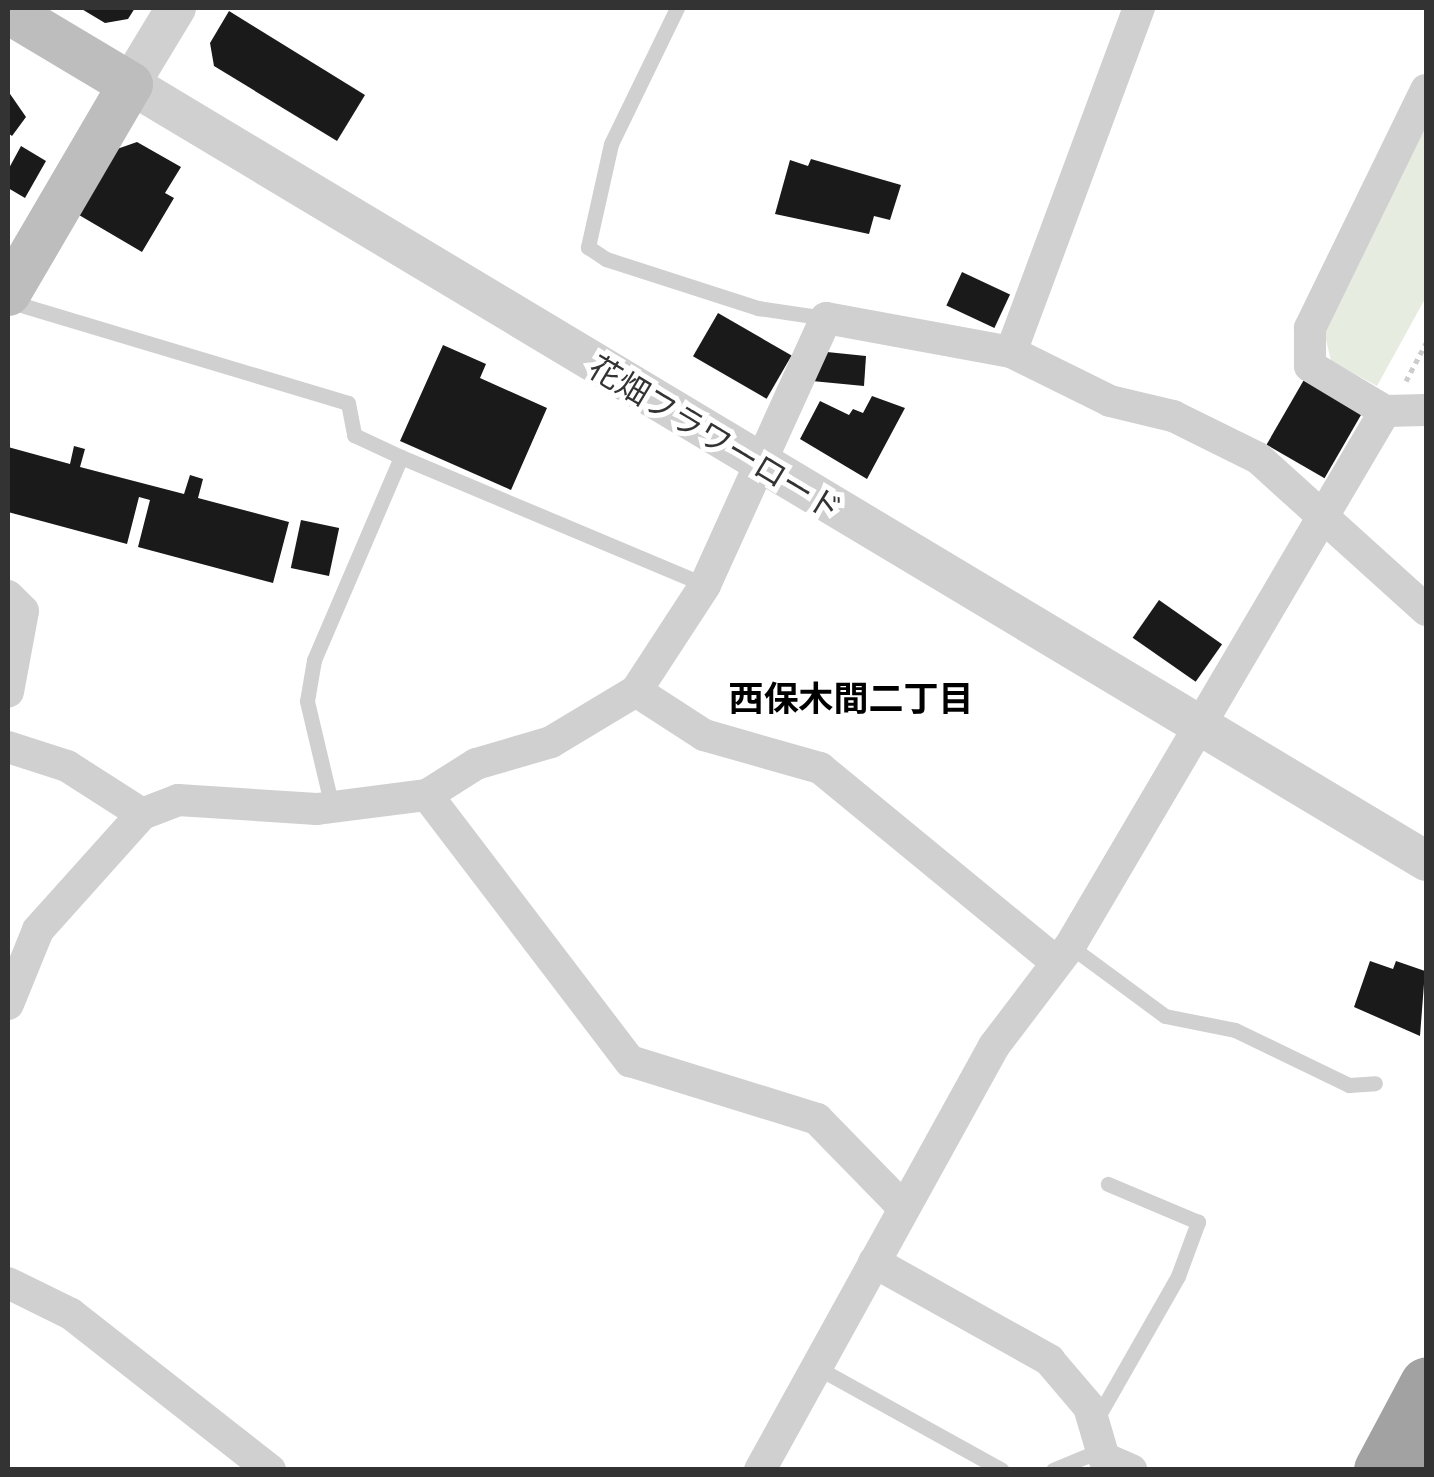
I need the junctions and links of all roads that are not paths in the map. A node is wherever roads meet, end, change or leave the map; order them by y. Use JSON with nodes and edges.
{"nodes":[{"id":1,"x":176,"y":8,"type":"edge"},
{"id":2,"x":677,"y":8,"type":"edge"},
{"id":3,"x":1138,"y":8,"type":"edge"},
{"id":4,"x":8,"y":11,"type":"edge"},
{"id":5,"x":130,"y":84,"type":"junction"},
{"id":6,"x":1426,"y":90,"type":"edge"},
{"id":7,"x":8,"y":293,"type":"edge"},
{"id":8,"x":8,"y":301,"type":"edge"},
{"id":9,"x":826,"y":318,"type":"junction"},
{"id":10,"x":1011,"y":352,"type":"junction"},
{"id":11,"x":1426,"y":410,"type":"edge"},
{"id":12,"x":1385,"y":411,"type":"junction"},
{"id":13,"x":402,"y":457,"type":"junction"},
{"id":14,"x":759,"y":463,"type":"junction"},
{"id":15,"x":1324,"y":515,"type":"junction"},
{"id":16,"x":704,"y":585,"type":"junction"},
{"id":17,"x":8,"y":596,"type":"edge"},
{"id":18,"x":1426,"y":610,"type":"edge"},
{"id":19,"x":636,"y":691,"type":"junction"},
{"id":20,"x":8,"y":692,"type":"edge"},
{"id":21,"x":1196,"y":724,"type":"junction"},
{"id":22,"x":8,"y":747,"type":"edge"},
{"id":23,"x":427,"y":795,"type":"junction"},
{"id":24,"x":332,"y":807,"type":"junction"},
{"id":25,"x":142,"y":814,"type":"junction"},
{"id":26,"x":1426,"y":861,"type":"edge"},
{"id":27,"x":23,"y":929,"type":"edge"},
{"id":28,"x":1062,"y":954,"type":"junction"},
{"id":29,"x":8,"y":1004,"type":"edge"},
{"id":30,"x":1375,"y":1083,"type":"dead end"},
{"id":31,"x":1108,"y":1184,"type":"dead end"},
{"id":32,"x":903,"y":1207,"type":"junction"},
{"id":33,"x":874,"y":1262,"type":"junction"},
{"id":34,"x":8,"y":1283,"type":"edge"},
{"id":35,"x":818,"y":1368,"type":"junction"},
{"id":36,"x":1426,"y":1384,"type":"edge"},
{"id":37,"x":1097,"y":1437,"type":"junction"},
{"id":38,"x":270,"y":1470,"type":"edge"},
{"id":39,"x":760,"y":1470,"type":"edge"},
{"id":40,"x":1002,"y":1470,"type":"edge"},
{"id":41,"x":1053,"y":1470,"type":"edge"},
{"id":42,"x":1131,"y":1470,"type":"edge"},
{"id":43,"x":1380,"y":1470,"type":"edge"}],
"edges":[{"from":1,"to":5,"type":"street"},
{"from":2,"to":9,"type":"lane"},
{"from":3,"to":10,"type":"street"},
{"from":4,"to":5,"type":"main road","name":"花畑フラワーロード"},
{"from":5,"to":7,"type":"main road"},
{"from":5,"to":14,"type":"street","name":"花畑フラワーロード"},
{"from":6,"to":12,"type":"street"},
{"from":8,"to":13,"type":"lane"},
{"from":9,"to":10,"type":"street"},
{"from":9,"to":14,"type":"street"},
{"from":10,"to":15,"type":"street"},
{"from":11,"to":12,"type":"street"},
{"from":12,"to":15,"type":"street"},
{"from":13,"to":16,"type":"lane"},
{"from":13,"to":24,"type":"lane"},
{"from":14,"to":16,"type":"street"},
{"from":14,"to":21,"type":"street","name":"花畑フラワーロード"},
{"from":15,"to":18,"type":"street"},
{"from":15,"to":21,"type":"street"},
{"from":16,"to":19,"type":"street"},
{"from":17,"to":20,"type":"street"},
{"from":19,"to":23,"type":"street"},
{"from":19,"to":28,"type":"street"},
{"from":21,"to":26,"type":"street","name":"花畑フラワーロード"},
{"from":21,"to":28,"type":"street"},
{"from":22,"to":25,"type":"street"},
{"from":23,"to":24,"type":"street"},
{"from":23,"to":32,"type":"street"},
{"from":24,"to":25,"type":"street"},
{"from":25,"to":27,"type":"street"},
{"from":27,"to":29,"type":"street"},
{"from":28,"to":30,"type":"lane"},
{"from":28,"to":32,"type":"street"},
{"from":31,"to":37,"type":"lane"},
{"from":32,"to":33,"type":"street"},
{"from":33,"to":35,"type":"street"},
{"from":33,"to":37,"type":"street"},
{"from":34,"to":38,"type":"street"},
{"from":35,"to":39,"type":"street"},
{"from":35,"to":40,"type":"lane"},
{"from":36,"to":43,"type":"highway"},
{"from":37,"to":41,"type":"lane"},
{"from":37,"to":42,"type":"street"}]}
